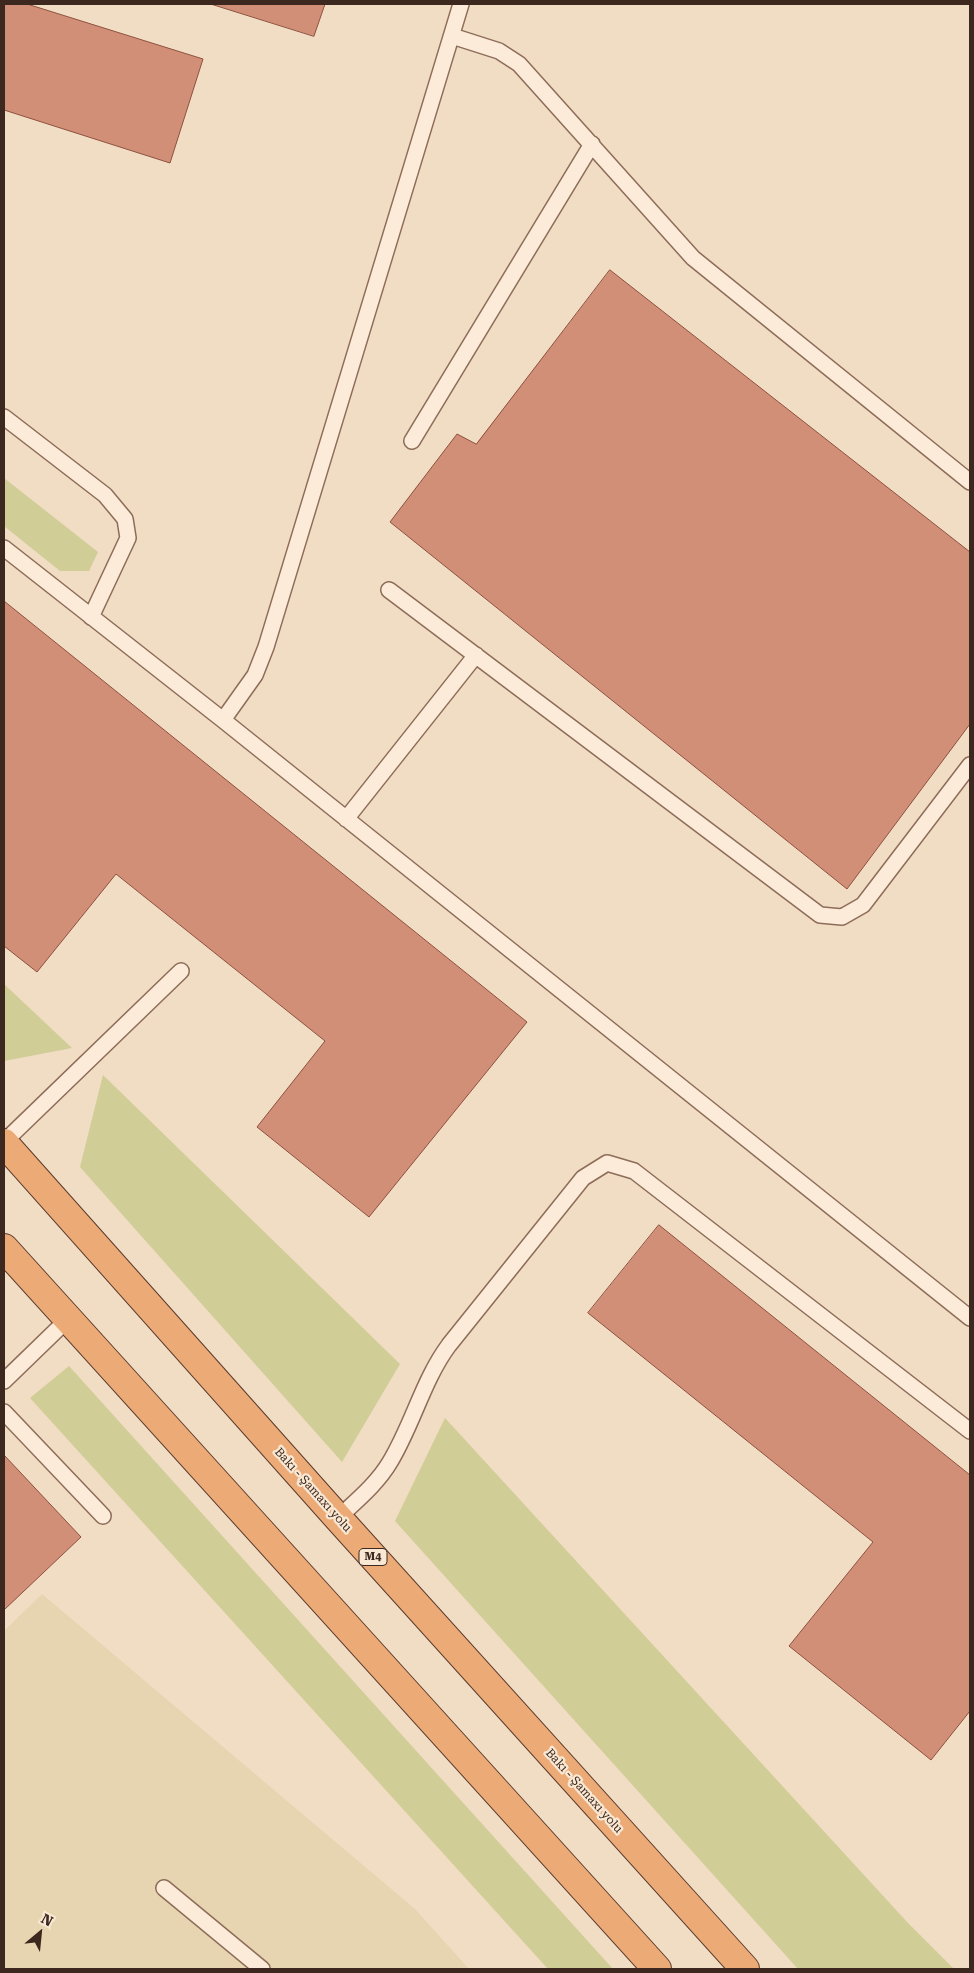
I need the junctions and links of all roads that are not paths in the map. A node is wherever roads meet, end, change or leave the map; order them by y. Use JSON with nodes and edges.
{"nodes":[{"id":1,"x":461,"y":4,"type":"edge"},
{"id":2,"x":452,"y":36,"type":"junction"},
{"id":3,"x":592,"y":144,"type":"junction"},
{"id":4,"x":4,"y":417,"type":"edge"},
{"id":5,"x":412,"y":441,"type":"dead end"},
{"id":6,"x":970,"y":482,"type":"edge"},
{"id":7,"x":4,"y":548,"type":"edge"},
{"id":8,"x":389,"y":590,"type":"dead end"},
{"id":9,"x":91,"y":617,"type":"junction"},
{"id":10,"x":476,"y":655,"type":"junction"},
{"id":11,"x":223,"y":720,"type":"junction"},
{"id":12,"x":970,"y":765,"type":"edge"},
{"id":13,"x":346,"y":819,"type":"junction"},
{"id":14,"x":180,"y":971,"type":"dead end"},
{"id":15,"x":4,"y":1142,"type":"edge"},
{"id":16,"x":4,"y":1248,"type":"edge"},
{"id":17,"x":970,"y":1318,"type":"edge"},
{"id":18,"x":68,"y":1319,"type":"junction"},
{"id":19,"x":4,"y":1381,"type":"edge"},
{"id":20,"x":4,"y":1412,"type":"edge"},
{"id":21,"x":970,"y":1431,"type":"edge"},
{"id":22,"x":103,"y":1516,"type":"dead end"},
{"id":23,"x":338,"y":1518,"type":"junction"},
{"id":24,"x":164,"y":1888,"type":"dead end"},
{"id":25,"x":262,"y":1969,"type":"edge"},
{"id":26,"x":657,"y":1969,"type":"edge"},
{"id":27,"x":745,"y":1969,"type":"edge"}],
"edges":[{"from":1,"to":2,"type":"lane"},
{"from":2,"to":3,"type":"lane"},
{"from":2,"to":11,"type":"lane"},
{"from":3,"to":5,"type":"lane"},
{"from":3,"to":6,"type":"lane"},
{"from":4,"to":9,"type":"lane"},
{"from":7,"to":9,"type":"lane"},
{"from":8,"to":10,"type":"lane"},
{"from":9,"to":11,"type":"lane"},
{"from":10,"to":12,"type":"lane"},
{"from":10,"to":13,"type":"lane"},
{"from":11,"to":13,"type":"lane"},
{"from":13,"to":17,"type":"lane"},
{"from":14,"to":15,"type":"lane"},
{"from":15,"to":23,"type":"highway","name":"Bakı - Şamaxı yolu","number":"M4"},
{"from":16,"to":18,"type":"highway"},
{"from":18,"to":19,"type":"lane"},
{"from":18,"to":26,"type":"highway"},
{"from":20,"to":22,"type":"lane"},
{"from":21,"to":23,"type":"lane"},
{"from":23,"to":27,"type":"highway","name":"Bakı - Şamaxı yolu","number":"M4"},
{"from":24,"to":25,"type":"lane"}]}
